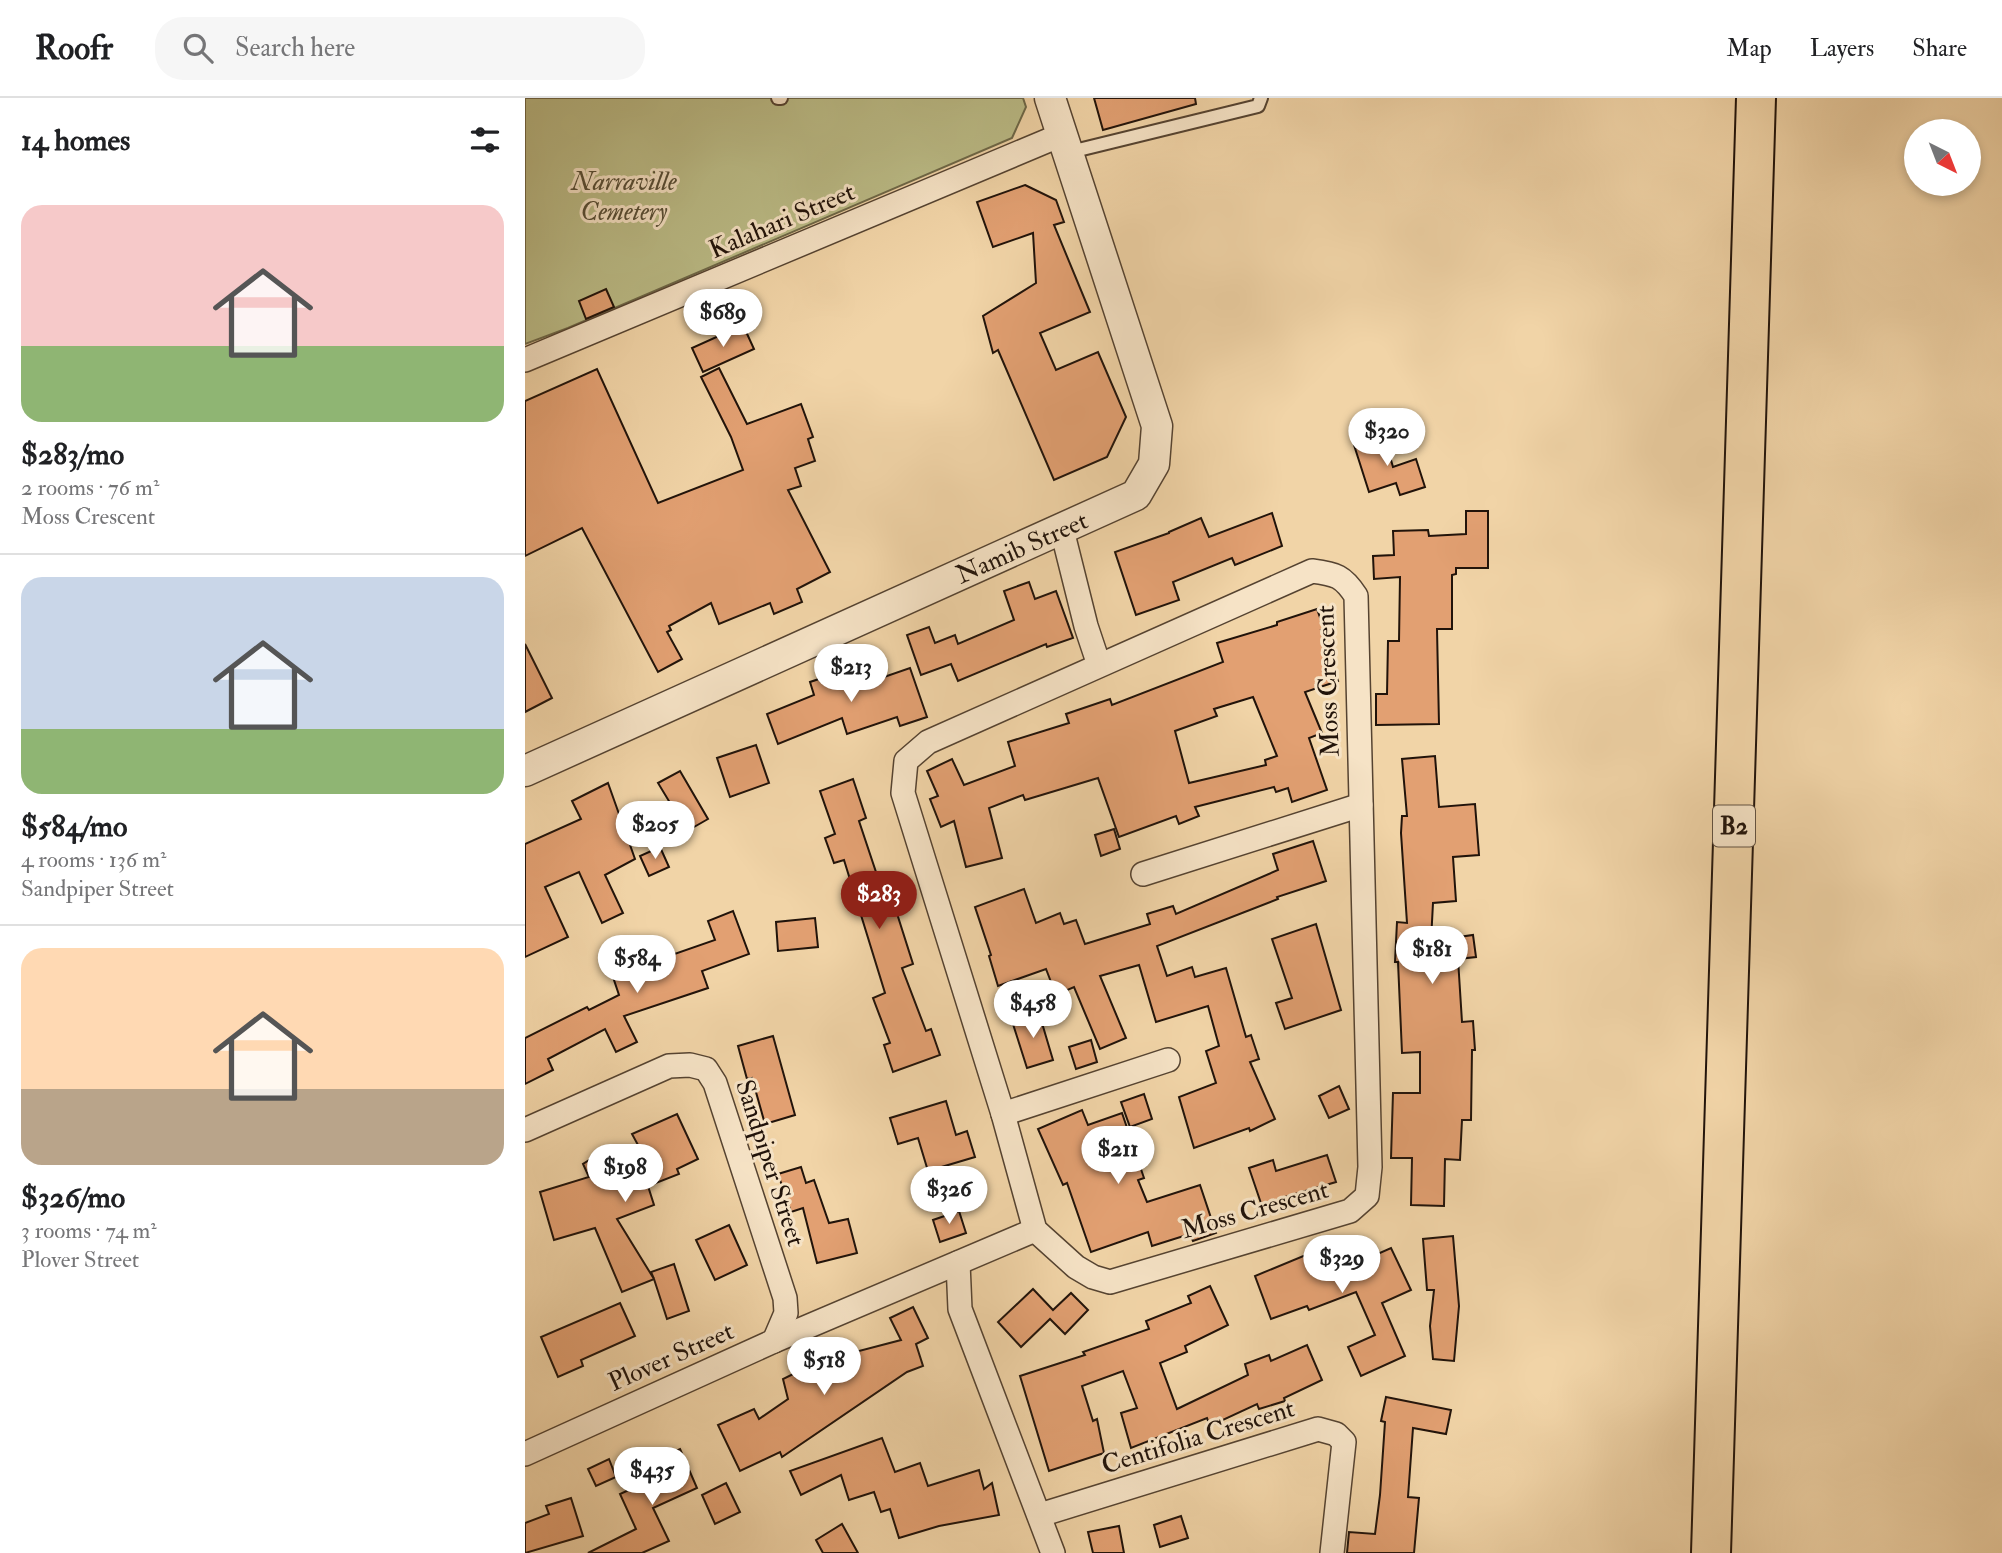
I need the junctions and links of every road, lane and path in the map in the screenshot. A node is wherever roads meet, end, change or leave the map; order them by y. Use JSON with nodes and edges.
{"nodes":[{"id":1,"x":1049,"y":98,"type":"edge"},
{"id":2,"x":1261,"y":98,"type":"edge"},
{"id":3,"x":1739,"y":98,"type":"edge"},
{"id":4,"x":1756,"y":98,"type":"edge"},
{"id":5,"x":1063,"y":144,"type":"junction"},
{"id":6,"x":525,"y":360,"type":"edge"},
{"id":7,"x":1062,"y":530,"type":"junction"},
{"id":8,"x":1099,"y":665,"type":"junction"},
{"id":9,"x":525,"y":771,"type":"edge"},
{"id":10,"x":1361,"y":805,"type":"junction"},
{"id":11,"x":1143,"y":874,"type":"dead end"},
{"id":12,"x":1167,"y":1060,"type":"dead end"},
{"id":13,"x":1003,"y":1114,"type":"junction"},
{"id":14,"x":525,"y":1130,"type":"edge"},
{"id":15,"x":1035,"y":1230,"type":"junction"},
{"id":16,"x":958,"y":1263,"type":"junction"},
{"id":17,"x":773,"y":1341,"type":"junction"},
{"id":18,"x":525,"y":1454,"type":"edge"},
{"id":19,"x":1040,"y":1515,"type":"junction"},
{"id":20,"x":1052,"y":1553,"type":"edge"},
{"id":21,"x":1332,"y":1553,"type":"edge"},
{"id":22,"x":1697,"y":1553,"type":"edge"},
{"id":23,"x":1711,"y":1553,"type":"edge"}],
"edges":[{"from":1,"to":5,"type":"street","name":"Namib Street"},
{"from":2,"to":5,"type":"lane"},
{"from":3,"to":22,"type":"highway","number":"B2"},
{"from":4,"to":23,"type":"highway","number":"B2"},
{"from":5,"to":6,"type":"street","name":"Kalahari Street"},
{"from":5,"to":7,"type":"street","name":"Namib Street"},
{"from":7,"to":8,"type":"street"},
{"from":7,"to":9,"type":"street","name":"Namib Street"},
{"from":8,"to":10,"type":"street","name":"Moss Crescent"},
{"from":8,"to":13,"type":"street","name":"Moss Crescent"},
{"from":10,"to":11,"type":"street"},
{"from":10,"to":15,"type":"street","name":"Moss Crescent"},
{"from":12,"to":13,"type":"street"},
{"from":13,"to":15,"type":"street","name":"Moss Crescent"},
{"from":14,"to":17,"type":"street","name":"Sandpiper Street"},
{"from":15,"to":16,"type":"street","name":"Plover Street"},
{"from":16,"to":17,"type":"street","name":"Plover Street"},
{"from":16,"to":19,"type":"street"},
{"from":17,"to":18,"type":"street","name":"Plover Street"},
{"from":19,"to":20,"type":"street"},
{"from":19,"to":21,"type":"street","name":"Centifolia Crescent"}]}
